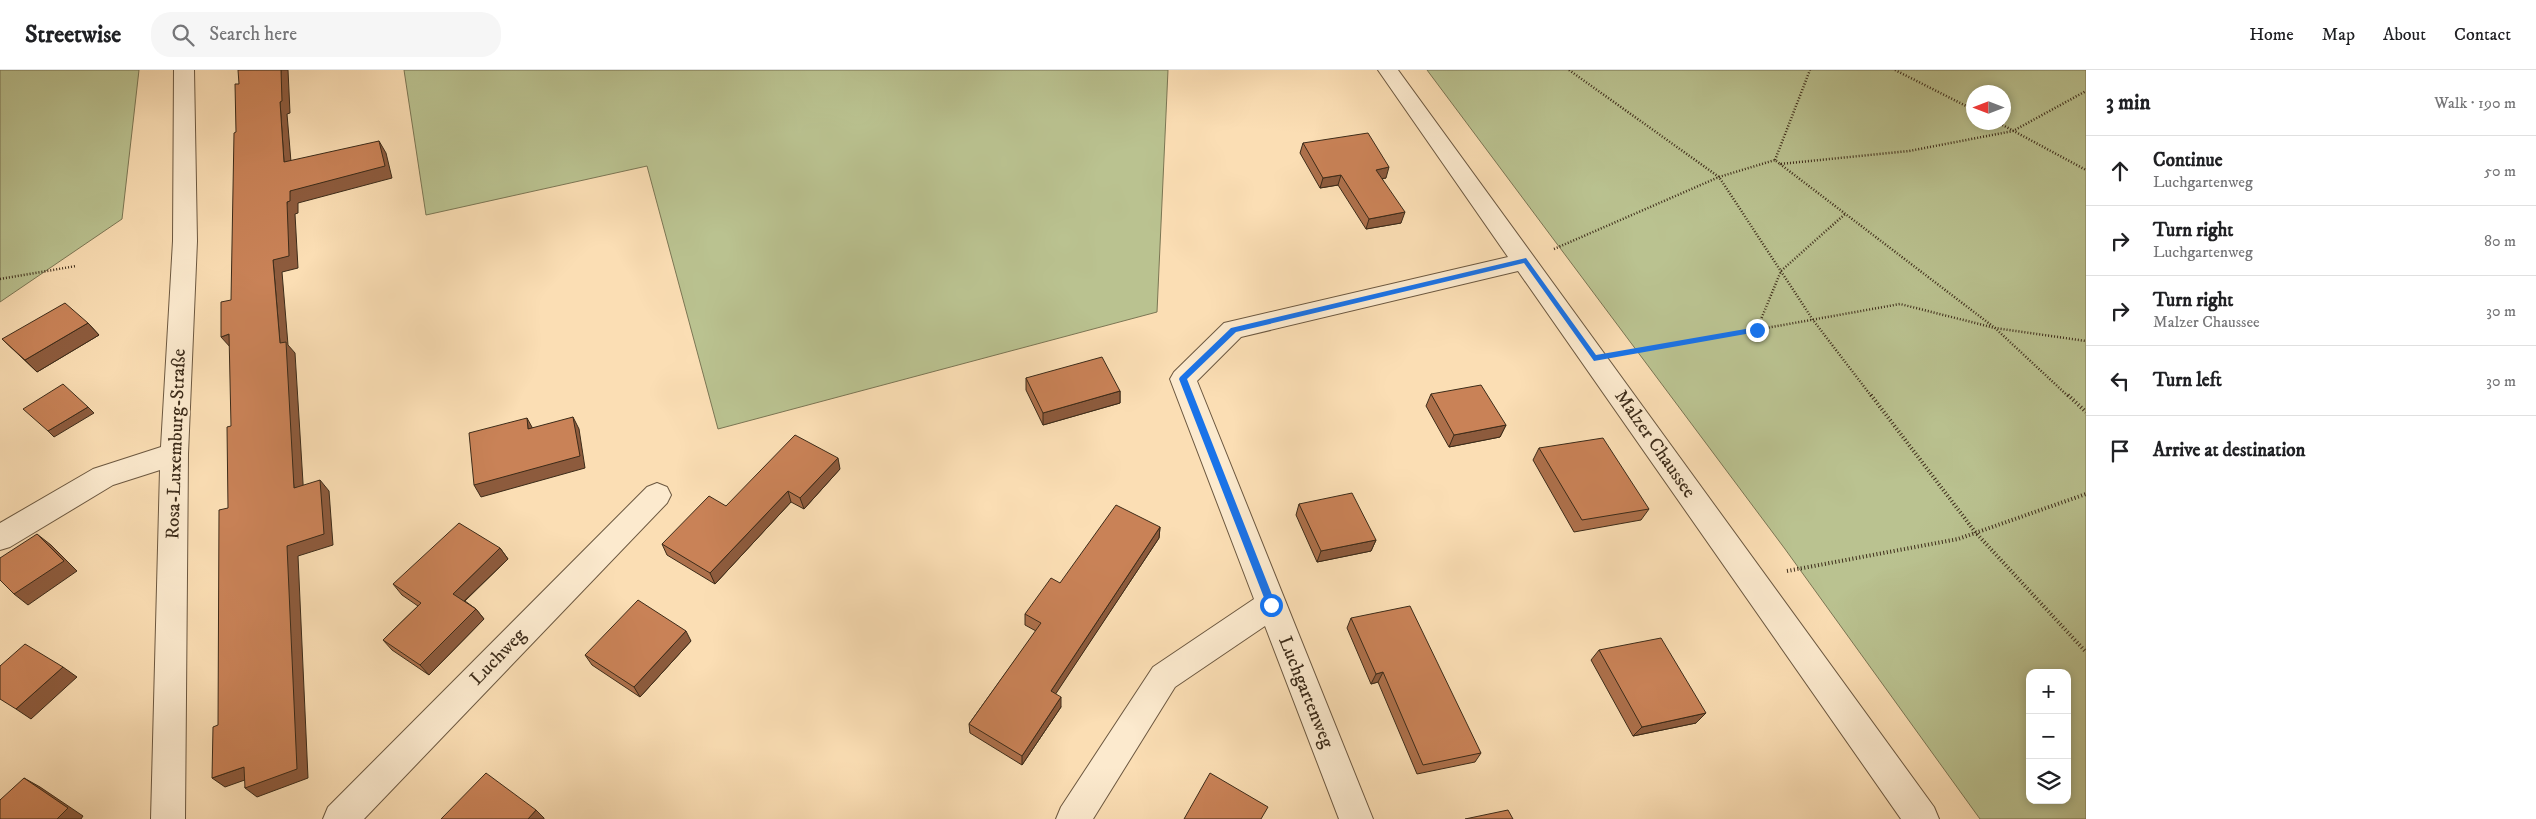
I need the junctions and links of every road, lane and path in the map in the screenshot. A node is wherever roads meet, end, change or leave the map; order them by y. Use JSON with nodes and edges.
{"nodes":[{"id":1,"x":184,"y":70,"type":"edge"},
{"id":2,"x":1388,"y":70,"type":"edge"},
{"id":3,"x":1569,"y":70,"type":"edge"},
{"id":4,"x":1810,"y":70,"type":"edge"},
{"id":5,"x":1895,"y":70,"type":"edge"},
{"id":6,"x":2086,"y":91,"type":"edge"},
{"id":7,"x":1966,"y":106,"type":"edge"},
{"id":8,"x":2011,"y":129,"type":"edge"},
{"id":9,"x":2014,"y":131,"type":"junction"},
{"id":10,"x":1775,"y":160,"type":"junction"},
{"id":11,"x":1780,"y":164,"type":"junction"},
{"id":12,"x":2086,"y":170,"type":"edge"},
{"id":13,"x":1719,"y":177,"type":"junction"},
{"id":14,"x":1846,"y":214,"type":"junction"},
{"id":15,"x":1526,"y":261,"type":"junction"},
{"id":16,"x":76,"y":266,"type":"dead end"},
{"id":17,"x":1781,"y":272,"type":"junction"},
{"id":18,"x":0,"y":279,"type":"edge"},
{"id":19,"x":1813,"y":320,"type":"junction"},
{"id":20,"x":1995,"y":328,"type":"junction"},
{"id":21,"x":1757,"y":330,"type":"junction"},
{"id":22,"x":2086,"y":341,"type":"edge"},
{"id":23,"x":1594,"y":358,"type":"junction"},
{"id":24,"x":2086,"y":412,"type":"edge"},
{"id":25,"x":174,"y":454,"type":"junction"},
{"id":26,"x":2086,"y":494,"type":"edge"},
{"id":27,"x":657,"y":495,"type":"dead end"},
{"id":28,"x":1976,"y":533,"type":"junction"},
{"id":29,"x":0,"y":538,"type":"edge"},
{"id":30,"x":1750,"y":578,"type":"junction"},
{"id":31,"x":1271,"y":605,"type":"junction"},
{"id":32,"x":2086,"y":652,"type":"edge"},
{"id":33,"x":168,"y":819,"type":"edge"},
{"id":34,"x":340,"y":819,"type":"edge"},
{"id":35,"x":1073,"y":819,"type":"edge"},
{"id":36,"x":1356,"y":819,"type":"edge"},
{"id":37,"x":1922,"y":819,"type":"edge"}],
"edges":[{"from":1,"to":25,"type":"street","name":"Rosa-Luxemburg-Straße"},
{"from":2,"to":15,"type":"street","name":"Malzer Chaussee"},
{"from":3,"to":13,"type":"path"},
{"from":4,"to":10,"type":"path"},
{"from":5,"to":7,"type":"path"},
{"from":6,"to":9,"type":"path"},
{"from":8,"to":9,"type":"path"},
{"from":9,"to":11,"type":"path"},
{"from":9,"to":12,"type":"path"},
{"from":10,"to":11,"type":"path"},
{"from":10,"to":13,"type":"path"},
{"from":11,"to":14,"type":"path"},
{"from":13,"to":15,"type":"path"},
{"from":13,"to":17,"type":"path"},
{"from":14,"to":17,"type":"path"},
{"from":14,"to":20,"type":"path"},
{"from":15,"to":23,"type":"street","name":"Malzer Chaussee"},
{"from":15,"to":31,"type":"street","name":"Luchgartenweg"},
{"from":16,"to":18,"type":"path"},
{"from":17,"to":19,"type":"path"},
{"from":17,"to":21,"type":"path"},
{"from":19,"to":20,"type":"path"},
{"from":19,"to":21,"type":"path"},
{"from":19,"to":28,"type":"path"},
{"from":20,"to":22,"type":"path"},
{"from":20,"to":24,"type":"path"},
{"from":21,"to":23,"type":"path"},
{"from":23,"to":30,"type":"street","name":"Malzer Chaussee"},
{"from":25,"to":29,"type":"street"},
{"from":25,"to":33,"type":"street","name":"Rosa-Luxemburg-Straße"},
{"from":26,"to":28,"type":"path"},
{"from":27,"to":34,"type":"street","name":"Luchweg"},
{"from":28,"to":30,"type":"path"},
{"from":28,"to":32,"type":"path"},
{"from":30,"to":37,"type":"street","name":"Malzer Chaussee"},
{"from":31,"to":35,"type":"street"},
{"from":31,"to":36,"type":"street","name":"Luchgartenweg"}]}
